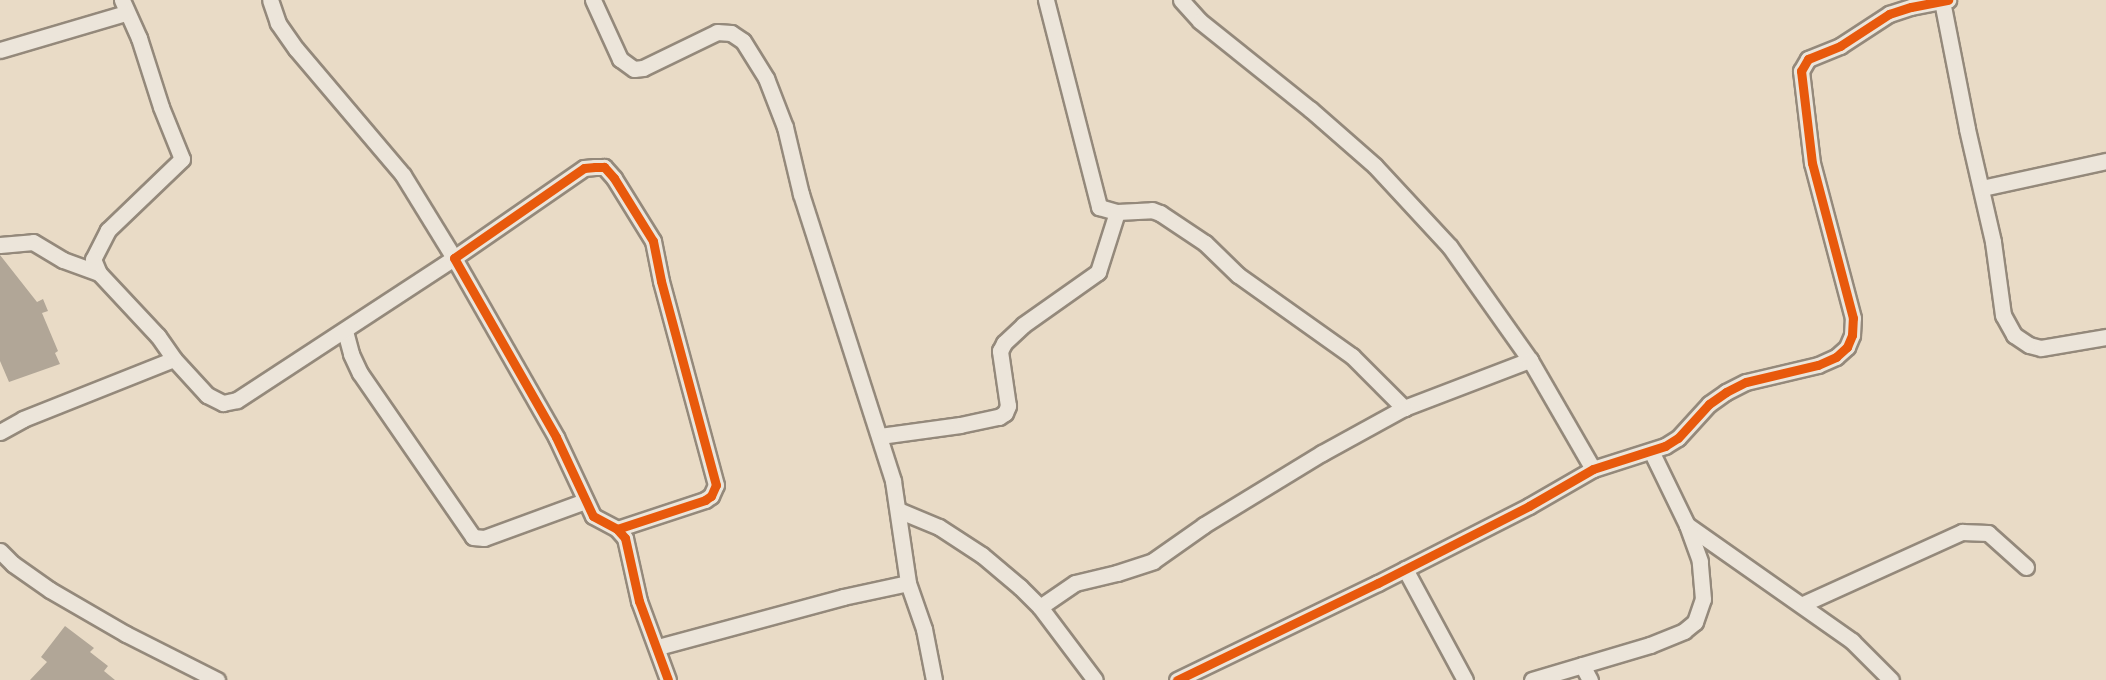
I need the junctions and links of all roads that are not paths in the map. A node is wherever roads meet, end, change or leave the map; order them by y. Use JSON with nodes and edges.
{"nodes":[{"id":1,"x":270,"y":0,"type":"edge"},
{"id":2,"x":592,"y":0,"type":"edge"},
{"id":3,"x":1046,"y":0,"type":"edge"},
{"id":4,"x":1181,"y":0,"type":"edge"},
{"id":5,"x":1945,"y":0,"type":"edge"},
{"id":6,"x":124,"y":6,"type":"edge"},
{"id":7,"x":0,"y":50,"type":"edge"},
{"id":8,"x":2106,"y":161,"type":"edge"},
{"id":9,"x":1982,"y":188,"type":"junction"},
{"id":10,"x":1117,"y":212,"type":"junction"},
{"id":11,"x":0,"y":245,"type":"edge"},
{"id":12,"x":454,"y":258,"type":"junction"},
{"id":13,"x":99,"y":273,"type":"junction"},
{"id":14,"x":345,"y":331,"type":"junction"},
{"id":15,"x":2106,"y":337,"type":"edge"},
{"id":16,"x":174,"y":359,"type":"junction"},
{"id":17,"x":1530,"y":360,"type":"junction"},
{"id":18,"x":1404,"y":408,"type":"junction"},
{"id":19,"x":0,"y":432,"type":"edge"},
{"id":20,"x":880,"y":436,"type":"junction"},
{"id":21,"x":1651,"y":451,"type":"junction"},
{"id":22,"x":1593,"y":469,"type":"junction"},
{"id":23,"x":585,"y":501,"type":"junction"},
{"id":24,"x":898,"y":510,"type":"junction"},
{"id":25,"x":1687,"y":525,"type":"junction"},
{"id":26,"x":617,"y":529,"type":"junction"},
{"id":27,"x":0,"y":551,"type":"edge"},
{"id":28,"x":2026,"y":567,"type":"dead end"},
{"id":29,"x":1405,"y":569,"type":"junction"},
{"id":30,"x":908,"y":583,"type":"junction"},
{"id":31,"x":1803,"y":604,"type":"junction"},
{"id":32,"x":1040,"y":607,"type":"junction"},
{"id":33,"x":658,"y":647,"type":"junction"},
{"id":34,"x":1582,"y":665,"type":"junction"},
{"id":35,"x":217,"y":680,"type":"edge"},
{"id":36,"x":668,"y":680,"type":"edge"},
{"id":37,"x":934,"y":680,"type":"edge"},
{"id":38,"x":1095,"y":680,"type":"edge"},
{"id":39,"x":1177,"y":680,"type":"edge"},
{"id":40,"x":1465,"y":680,"type":"edge"},
{"id":41,"x":1532,"y":680,"type":"edge"},
{"id":42,"x":1590,"y":680,"type":"edge"},
{"id":43,"x":1891,"y":680,"type":"edge"}],
"edges":[{"from":1,"to":12,"type":"street"},
{"from":2,"to":20,"type":"street"},
{"from":3,"to":10,"type":"street"},
{"from":4,"to":17,"type":"street"},
{"from":5,"to":9,"type":"street"},
{"from":5,"to":21,"type":"street"},
{"from":6,"to":7,"type":"street"},
{"from":6,"to":13,"type":"street"},
{"from":8,"to":9,"type":"street"},
{"from":9,"to":15,"type":"street"},
{"from":10,"to":18,"type":"street"},
{"from":10,"to":20,"type":"street"},
{"from":11,"to":13,"type":"street"},
{"from":12,"to":14,"type":"street"},
{"from":12,"to":23,"type":"street"},
{"from":12,"to":26,"type":"street"},
{"from":13,"to":16,"type":"street"},
{"from":14,"to":16,"type":"street"},
{"from":14,"to":23,"type":"street"},
{"from":16,"to":19,"type":"street"},
{"from":17,"to":18,"type":"street"},
{"from":17,"to":22,"type":"street"},
{"from":18,"to":32,"type":"street"},
{"from":20,"to":24,"type":"street"},
{"from":21,"to":22,"type":"street"},
{"from":21,"to":25,"type":"street"},
{"from":22,"to":29,"type":"street"},
{"from":23,"to":26,"type":"street"},
{"from":24,"to":30,"type":"street"},
{"from":24,"to":32,"type":"street"},
{"from":25,"to":31,"type":"street"},
{"from":25,"to":34,"type":"street"},
{"from":26,"to":33,"type":"street"},
{"from":27,"to":35,"type":"street"},
{"from":28,"to":31,"type":"street"},
{"from":29,"to":39,"type":"street"},
{"from":29,"to":40,"type":"street"},
{"from":30,"to":33,"type":"street"},
{"from":30,"to":37,"type":"street"},
{"from":31,"to":43,"type":"street"},
{"from":32,"to":38,"type":"street"},
{"from":33,"to":36,"type":"street"},
{"from":34,"to":41,"type":"street"},
{"from":34,"to":42,"type":"street"}]}
